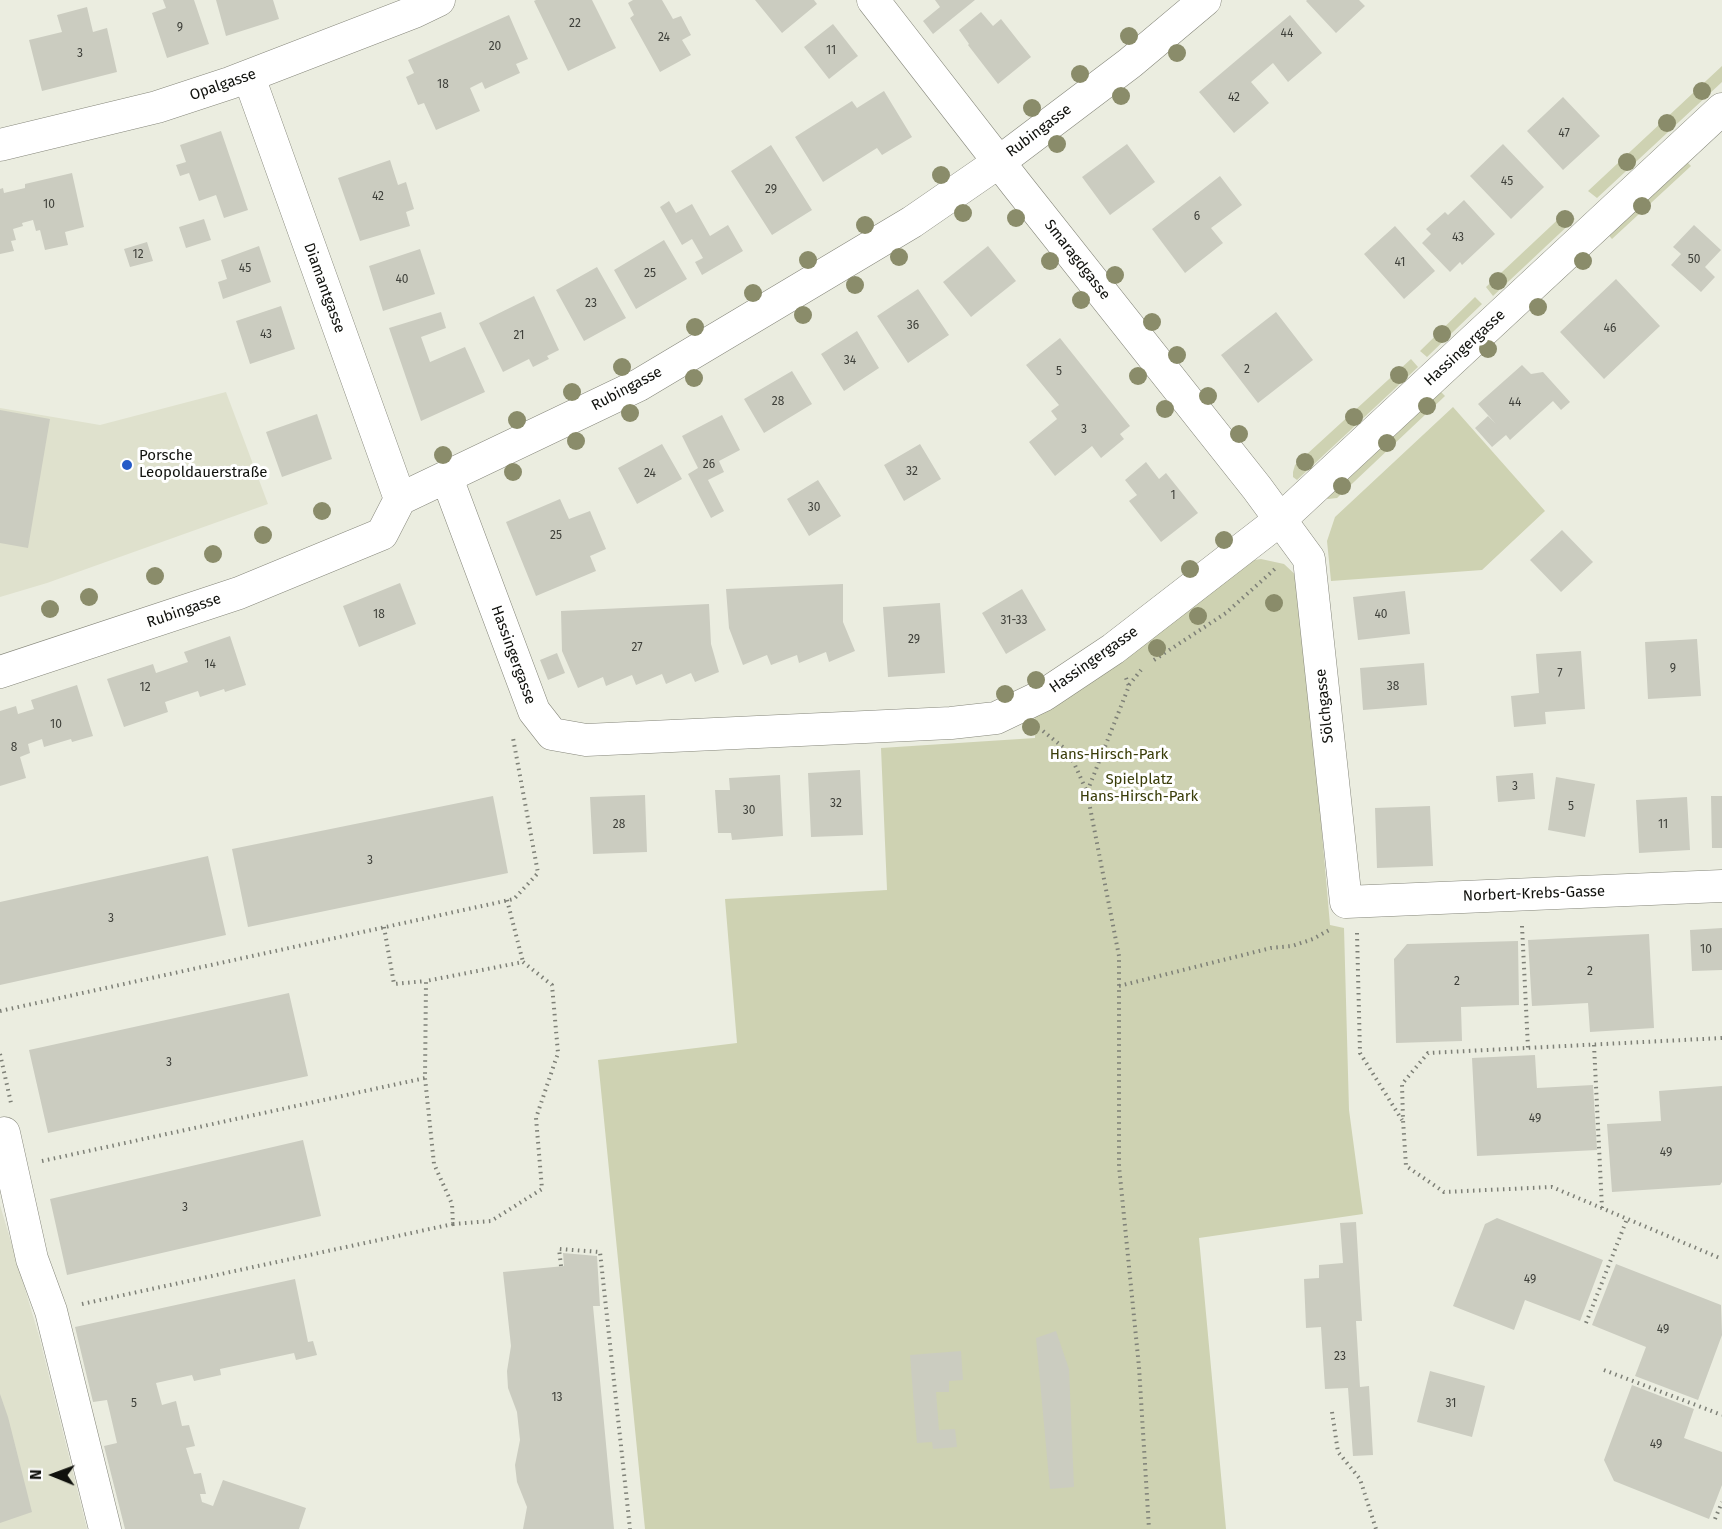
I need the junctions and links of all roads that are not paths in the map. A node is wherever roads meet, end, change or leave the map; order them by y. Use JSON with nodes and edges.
{"nodes":[{"id":1,"x":439,"y":0,"type":"edge"},
{"id":2,"x":873,"y":0,"type":"edge"},
{"id":3,"x":1205,"y":0,"type":"edge"},
{"id":4,"x":249,"y":77,"type":"junction"},
{"id":5,"x":1722,"y":109,"type":"edge"},
{"id":6,"x":0,"y":146,"type":"edge"},
{"id":7,"x":999,"y":162,"type":"junction"},
{"id":8,"x":447,"y":478,"type":"junction"},
{"id":9,"x":400,"y":499,"type":"junction"},
{"id":10,"x":1281,"y":519,"type":"junction"},
{"id":11,"x":0,"y":672,"type":"edge"},
{"id":12,"x":1722,"y":886,"type":"edge"},
{"id":13,"x":1342,"y":913,"type":"joint"},
{"id":14,"x":4,"y":1132,"type":"dead end"},
{"id":15,"x":105,"y":1529,"type":"edge"}],
"edges":[{"from":1,"to":4,"type":"street","name":"Opalgasse"},
{"from":2,"to":7,"type":"street","name":"Smaragdgasse"},
{"from":3,"to":7,"type":"street","name":"Rubingasse"},
{"from":4,"to":6,"type":"street","name":"Opalgasse"},
{"from":4,"to":9,"type":"street","name":"Diamantgasse"},
{"from":5,"to":10,"type":"street","name":"Hassingergasse"},
{"from":7,"to":8,"type":"street","name":"Rubingasse"},
{"from":7,"to":10,"type":"street","name":"Smaragdgasse"},
{"from":8,"to":9,"type":"street","name":"Rubingasse"},
{"from":8,"to":10,"type":"street","name":"Hassingergasse"},
{"from":9,"to":11,"type":"street","name":"Rubingasse"},
{"from":10,"to":13,"type":"street","name":"Sölchgasse"},
{"from":12,"to":13,"type":"street","name":"Norbert-Krebs-Gasse"},
{"from":14,"to":15,"type":"street"}]}
